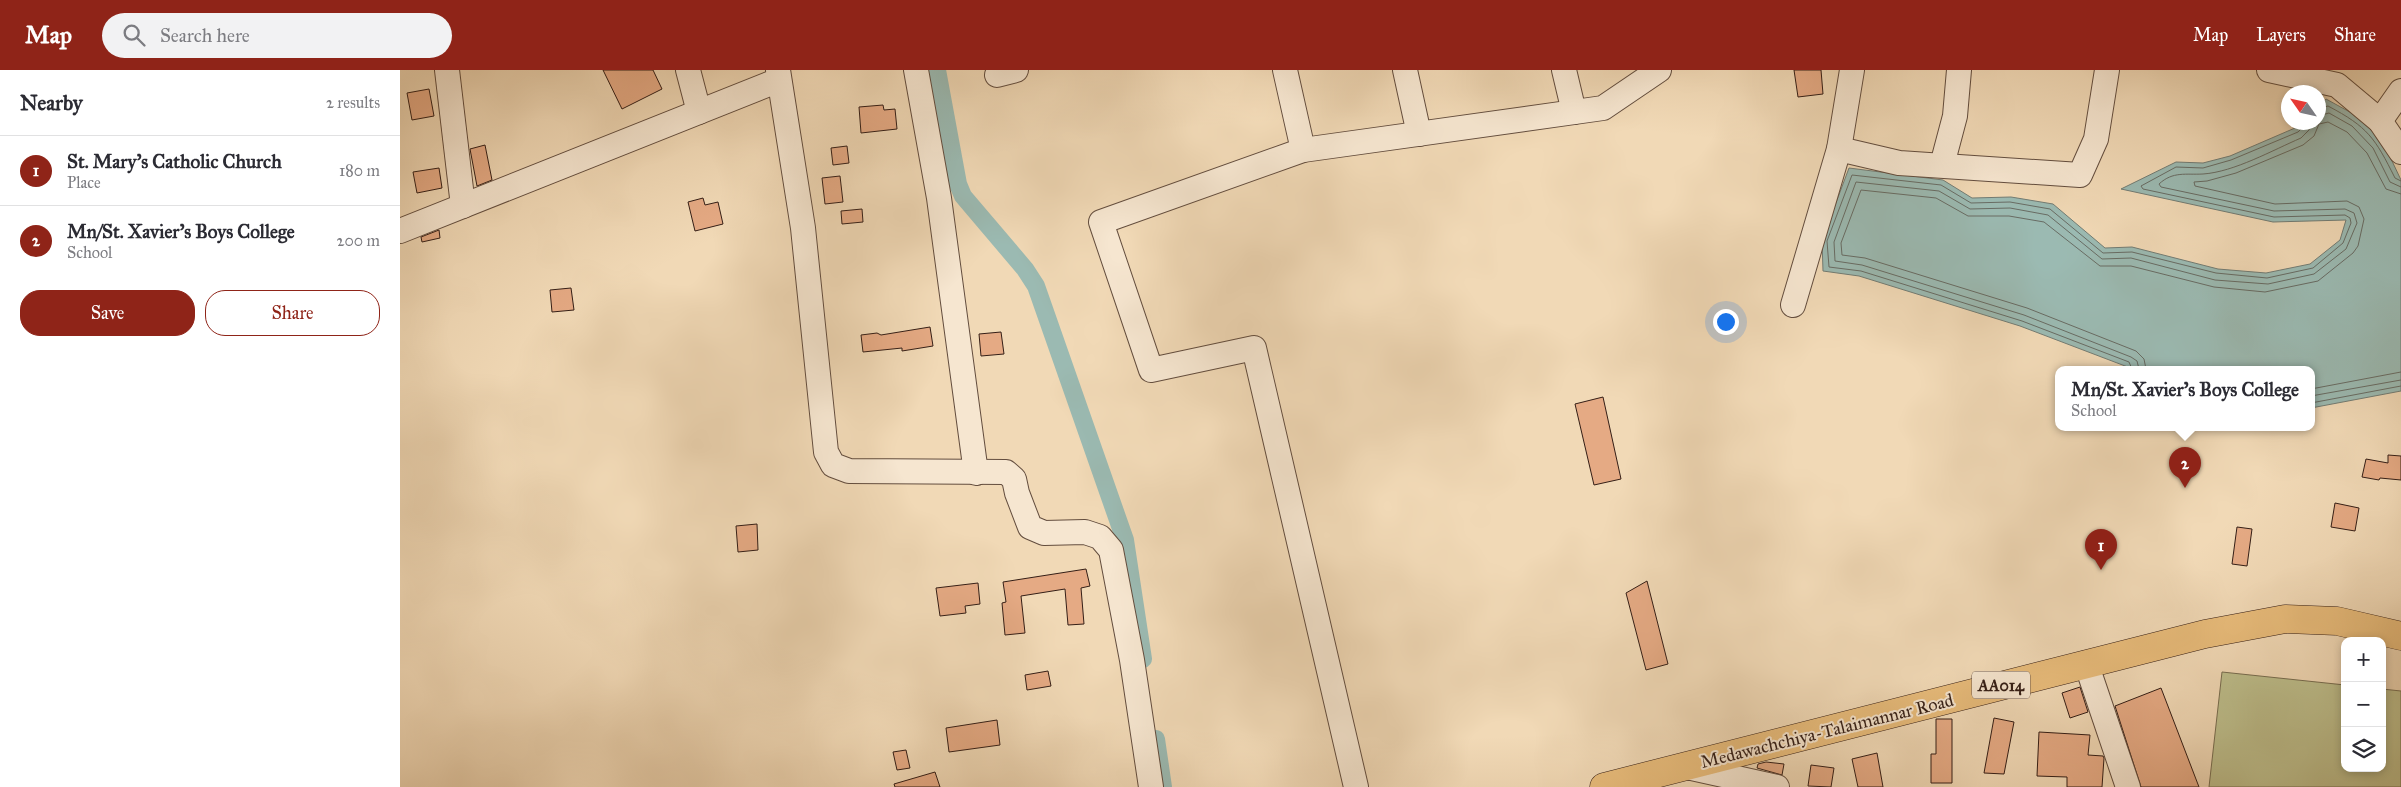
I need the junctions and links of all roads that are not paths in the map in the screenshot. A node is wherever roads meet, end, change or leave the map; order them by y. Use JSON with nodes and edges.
{"nodes":[{"id":1,"x":447,"y":70,"type":"edge"},
{"id":2,"x":688,"y":70,"type":"edge"},
{"id":3,"x":916,"y":70,"type":"edge"},
{"id":4,"x":1285,"y":70,"type":"edge"},
{"id":5,"x":1405,"y":70,"type":"edge"},
{"id":6,"x":1564,"y":70,"type":"edge"},
{"id":7,"x":1658,"y":70,"type":"edge"},
{"id":8,"x":1852,"y":70,"type":"edge"},
{"id":9,"x":1959,"y":70,"type":"edge"},
{"id":10,"x":2107,"y":70,"type":"edge"},
{"id":11,"x":2270,"y":70,"type":"edge"},
{"id":12,"x":779,"y":75,"type":"edge"},
{"id":13,"x":2335,"y":77,"type":"edge"},
{"id":14,"x":2401,"y":91,"type":"edge"},
{"id":15,"x":699,"y":112,"type":"junction"},
{"id":16,"x":1574,"y":112,"type":"junction"},
{"id":17,"x":2380,"y":120,"type":"junction"},
{"id":18,"x":1419,"y":134,"type":"junction"},
{"id":19,"x":1838,"y":149,"type":"junction"},
{"id":20,"x":1304,"y":150,"type":"junction"},
{"id":21,"x":2401,"y":152,"type":"edge"},
{"id":22,"x":1942,"y":165,"type":"junction"},
{"id":23,"x":463,"y":206,"type":"junction"},
{"id":24,"x":400,"y":232,"type":"edge"},
{"id":25,"x":1793,"y":305,"type":"dead end"},
{"id":26,"x":976,"y":473,"type":"junction"},
{"id":27,"x":2401,"y":636,"type":"edge"},
{"id":28,"x":2086,"y":663,"type":"junction"},
{"id":29,"x":1687,"y":767,"type":"junction"},
{"id":30,"x":1151,"y":787,"type":"edge"},
{"id":31,"x":1356,"y":787,"type":"edge"},
{"id":32,"x":1604,"y":787,"type":"edge"},
{"id":33,"x":1776,"y":787,"type":"edge"},
{"id":34,"x":2128,"y":787,"type":"edge"}],
"edges":[{"from":1,"to":23,"type":"street"},
{"from":2,"to":15,"type":"street"},
{"from":3,"to":26,"type":"street"},
{"from":4,"to":20,"type":"street"},
{"from":5,"to":18,"type":"street"},
{"from":6,"to":16,"type":"street"},
{"from":7,"to":16,"type":"street"},
{"from":8,"to":19,"type":"street"},
{"from":9,"to":22,"type":"street"},
{"from":10,"to":22,"type":"street"},
{"from":11,"to":13,"type":"street"},
{"from":12,"to":15,"type":"street"},
{"from":12,"to":26,"type":"street"},
{"from":13,"to":17,"type":"street"},
{"from":14,"to":17,"type":"street"},
{"from":15,"to":23,"type":"street"},
{"from":16,"to":18,"type":"street"},
{"from":17,"to":21,"type":"street"},
{"from":18,"to":20,"type":"street"},
{"from":19,"to":22,"type":"street"},
{"from":19,"to":25,"type":"street"},
{"from":20,"to":31,"type":"street"},
{"from":23,"to":24,"type":"street"},
{"from":26,"to":30,"type":"street"},
{"from":27,"to":28,"type":"highway","name":"Medawachchiya-Talaimannar Road","number":"AA014"},
{"from":28,"to":29,"type":"highway","name":"Medawachchiya-Talaimannar Road","number":"AA014"},
{"from":28,"to":34,"type":"street"},
{"from":29,"to":32,"type":"highway","name":"Medawachchiya-Talaimannar Road","number":"AA014"},
{"from":29,"to":33,"type":"street"}]}
